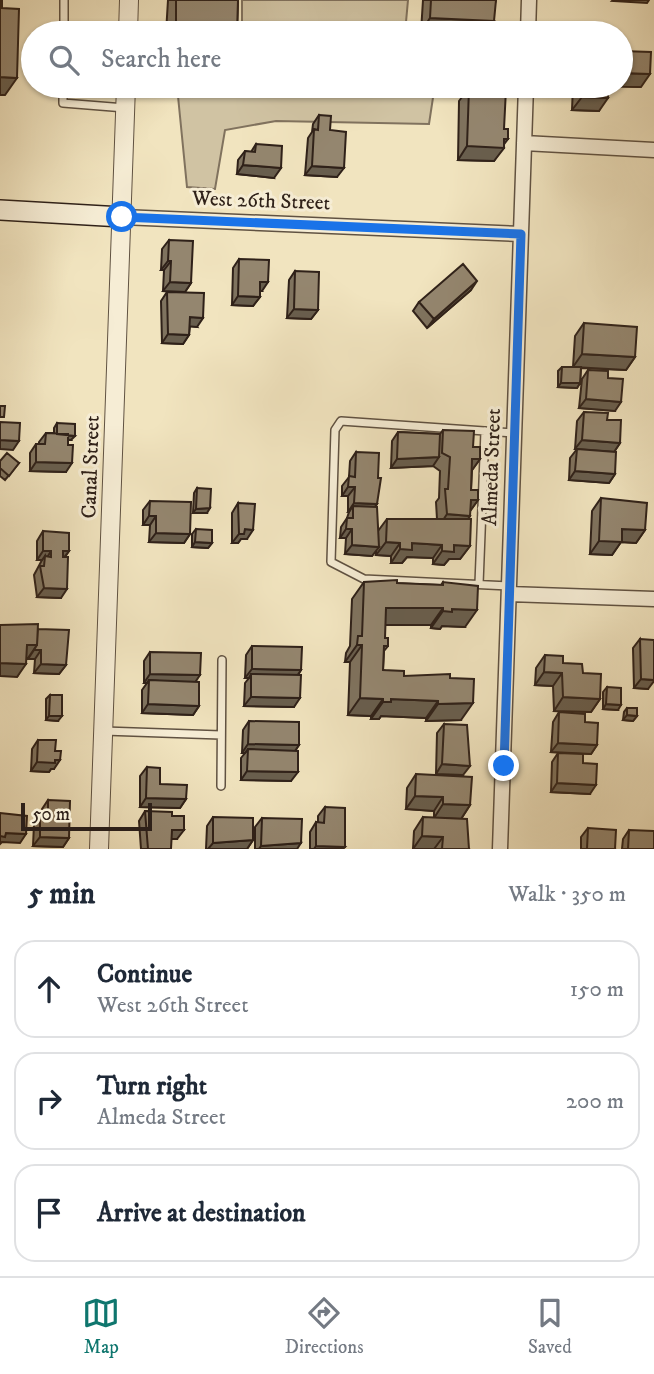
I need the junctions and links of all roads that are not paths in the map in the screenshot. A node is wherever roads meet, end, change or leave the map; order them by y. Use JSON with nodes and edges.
{"nodes":[{"id":1,"x":64,"y":0,"type":"edge"},
{"id":2,"x":129,"y":0,"type":"edge"},
{"id":3,"x":529,"y":0,"type":"edge"},
{"id":4,"x":64,"y":21,"type":"edge"},
{"id":5,"x":128,"y":21,"type":"edge"},
{"id":6,"x":528,"y":21,"type":"edge"},
{"id":7,"x":63,"y":98,"type":"edge"},
{"id":8,"x":125,"y":98,"type":"edge"},
{"id":9,"x":526,"y":98,"type":"edge"},
{"id":10,"x":125,"y":108,"type":"junction"},
{"id":11,"x":524,"y":143,"type":"junction"},
{"id":12,"x":654,"y":150,"type":"edge"},
{"id":13,"x":0,"y":211,"type":"edge"},
{"id":14,"x":122,"y":217,"type":"junction"},
{"id":15,"x":521,"y":234,"type":"junction"},
{"id":16,"x":485,"y":431,"type":"junction"},
{"id":17,"x":513,"y":433,"type":"junction"},
{"id":18,"x":479,"y":584,"type":"junction"},
{"id":19,"x":509,"y":590,"type":"junction"},
{"id":20,"x":654,"y":599,"type":"edge"},
{"id":21,"x":222,"y":660,"type":"dead end"},
{"id":22,"x":104,"y":731,"type":"junction"},
{"id":23,"x":221,"y":735,"type":"junction"},
{"id":24,"x":221,"y":786,"type":"dead end"},
{"id":25,"x":99,"y":849,"type":"edge"},
{"id":26,"x":500,"y":849,"type":"edge"}],
"edges":[{"from":1,"to":4,"type":"lane"},
{"from":2,"to":5,"type":"street"},
{"from":3,"to":6,"type":"street"},
{"from":7,"to":10,"type":"lane"},
{"from":8,"to":10,"type":"street","name":"Canal Street"},
{"from":9,"to":11,"type":"street","name":"Almeda Street"},
{"from":10,"to":14,"type":"street","name":"Canal Street"},
{"from":11,"to":12,"type":"street"},
{"from":11,"to":15,"type":"street","name":"Almeda Street"},
{"from":13,"to":14,"type":"main road","name":"West 26th Street"},
{"from":14,"to":15,"type":"street","name":"West 26th Street"},
{"from":14,"to":22,"type":"street","name":"Canal Street"},
{"from":15,"to":17,"type":"street","name":"Almeda Street"},
{"from":16,"to":17,"type":"lane"},
{"from":16,"to":18,"type":"lane"},
{"from":16,"to":18,"type":"lane"},
{"from":17,"to":19,"type":"street","name":"Almeda Street"},
{"from":18,"to":19,"type":"lane"},
{"from":19,"to":20,"type":"street"},
{"from":19,"to":26,"type":"street","name":"Almeda Street"},
{"from":21,"to":23,"type":"lane"},
{"from":22,"to":23,"type":"lane"},
{"from":22,"to":25,"type":"street","name":"Canal Street"},
{"from":23,"to":24,"type":"lane"}]}
